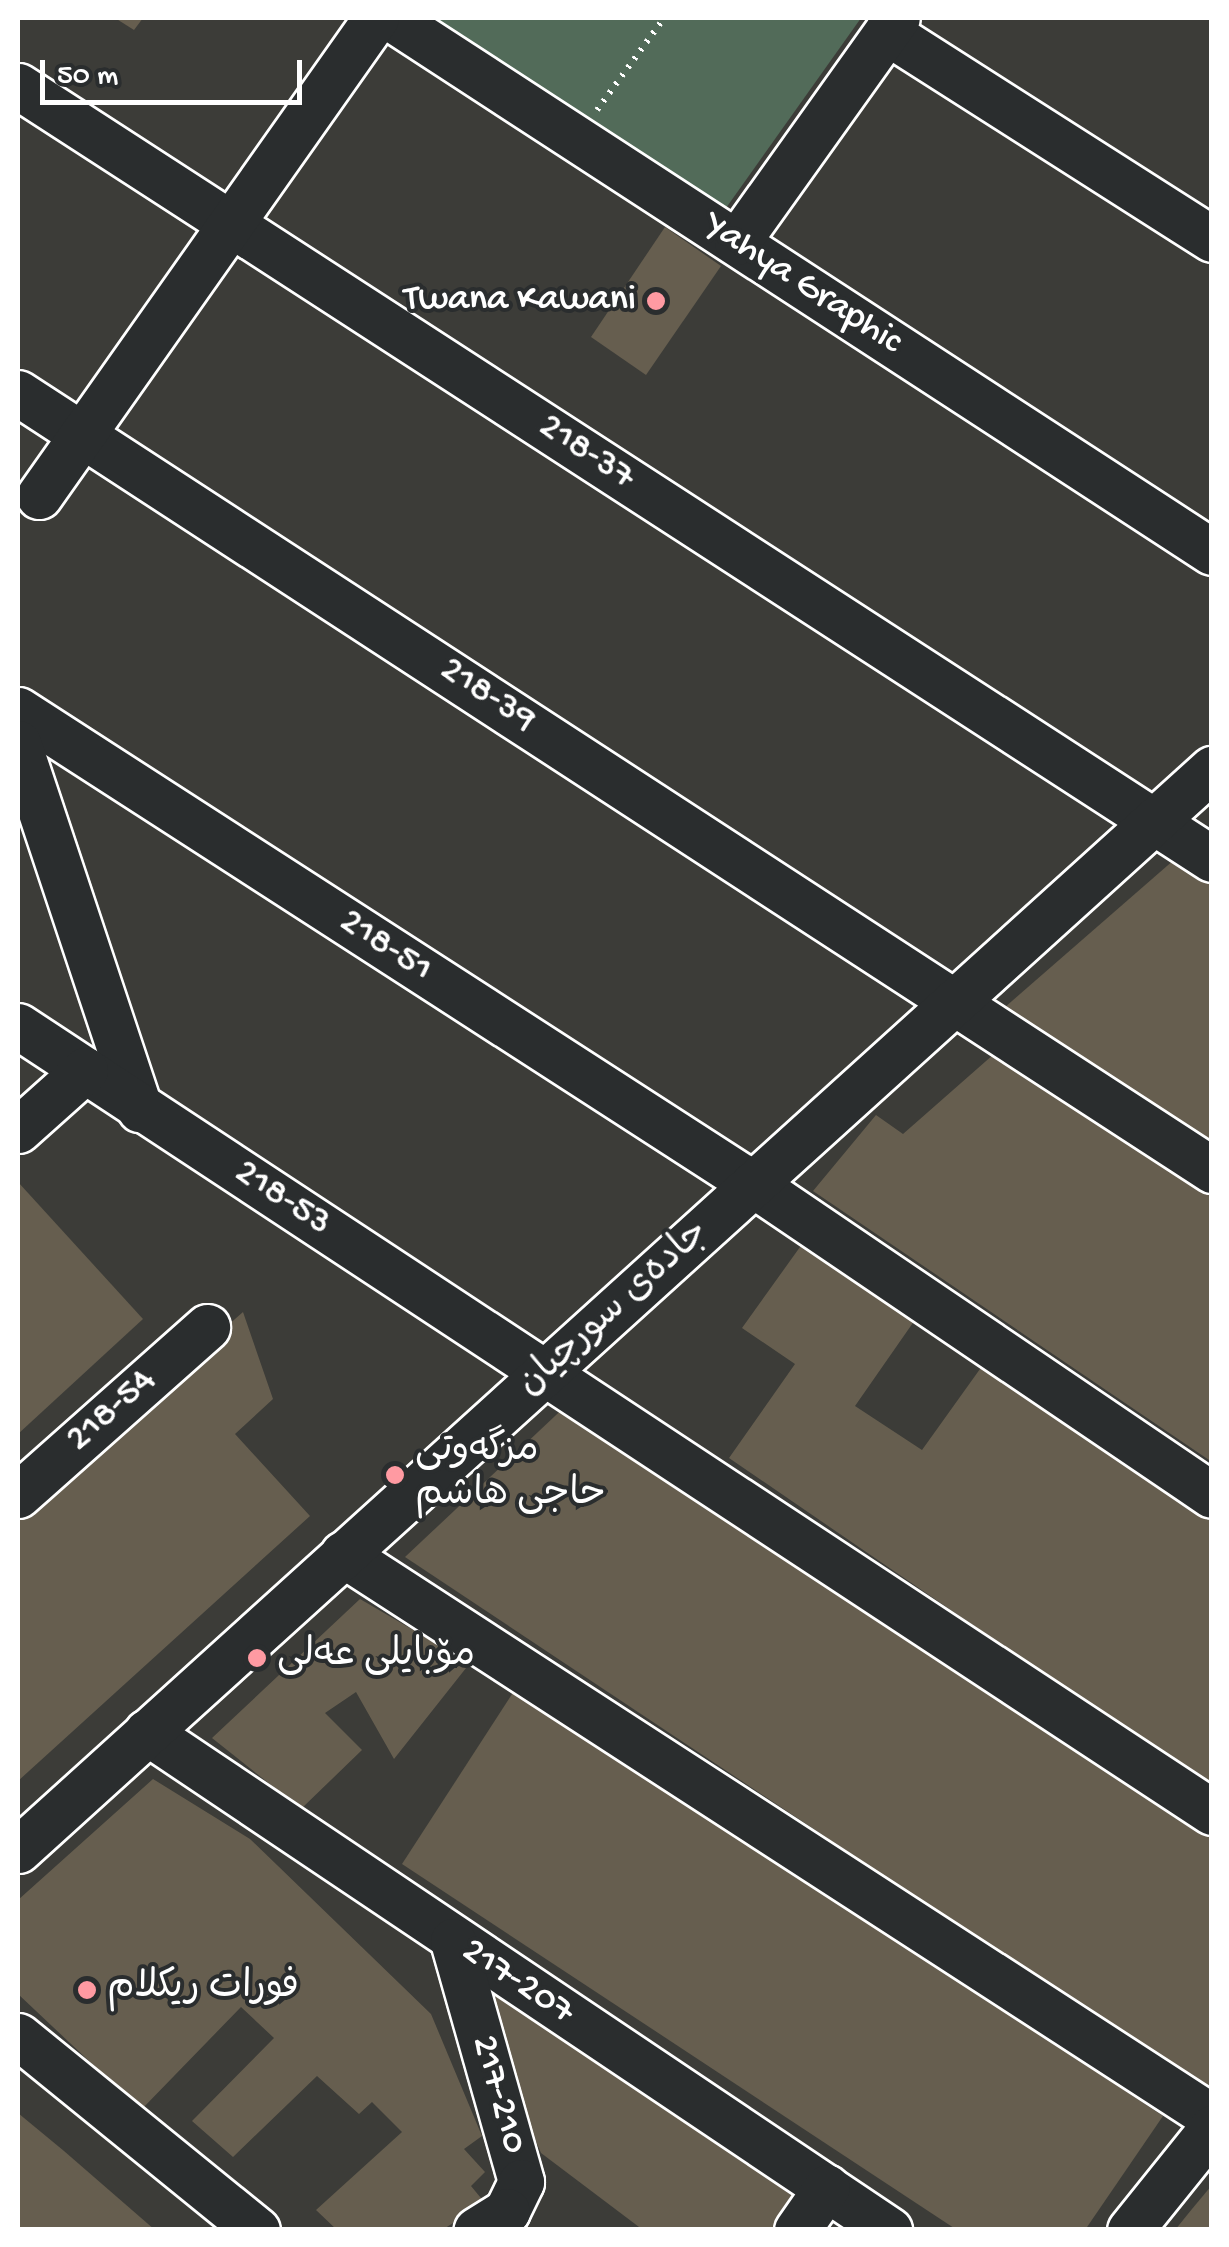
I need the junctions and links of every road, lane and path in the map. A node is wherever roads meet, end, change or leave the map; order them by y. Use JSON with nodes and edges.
{"nodes":[{"id":1,"x":376,"y":18,"type":"edge"},
{"id":2,"x":391,"y":18,"type":"edge"},
{"id":3,"x":664,"y":18,"type":"edge"},
{"id":4,"x":892,"y":25,"type":"edge"},
{"id":5,"x":18,"y":86,"type":"edge"},
{"id":6,"x":591,"y":119,"type":"dead end"},
{"id":7,"x":230,"y":223,"type":"junction"},
{"id":8,"x":1212,"y":239,"type":"edge"},
{"id":9,"x":737,"y":242,"type":"junction"},
{"id":10,"x":18,"y":394,"type":"edge"},
{"id":11,"x":80,"y":434,"type":"junction"},
{"id":12,"x":39,"y":496,"type":"dead end"},
{"id":13,"x":1212,"y":552,"type":"edge"},
{"id":14,"x":18,"y":710,"type":"edge"},
{"id":15,"x":18,"y":743,"type":"edge"},
{"id":16,"x":1212,"y":769,"type":"edge"},
{"id":17,"x":1154,"y":820,"type":"junction"},
{"id":18,"x":1212,"y":858,"type":"edge"},
{"id":19,"x":957,"y":999,"type":"junction"},
{"id":20,"x":18,"y":1026,"type":"edge"},
{"id":21,"x":84,"y":1070,"type":"junction"},
{"id":22,"x":140,"y":1109,"type":"junction"},
{"id":23,"x":18,"y":1130,"type":"edge"},
{"id":24,"x":1212,"y":1170,"type":"edge"},
{"id":25,"x":754,"y":1184,"type":"junction"},
{"id":26,"x":206,"y":1327,"type":"dead end"},
{"id":27,"x":545,"y":1374,"type":"junction"},
{"id":28,"x":1212,"y":1494,"type":"edge"},
{"id":29,"x":18,"y":1495,"type":"edge"},
{"id":30,"x":343,"y":1554,"type":"junction"},
{"id":31,"x":146,"y":1732,"type":"junction"},
{"id":32,"x":1212,"y":1812,"type":"edge"},
{"id":33,"x":18,"y":1850,"type":"edge"},
{"id":34,"x":453,"y":1941,"type":"junction"},
{"id":35,"x":18,"y":2036,"type":"edge"},
{"id":36,"x":1212,"y":2117,"type":"edge"},
{"id":37,"x":1212,"y":2128,"type":"edge"},
{"id":38,"x":827,"y":2187,"type":"junction"},
{"id":39,"x":256,"y":2230,"type":"edge"},
{"id":40,"x":476,"y":2230,"type":"edge"},
{"id":41,"x":797,"y":2230,"type":"edge"},
{"id":42,"x":890,"y":2230,"type":"edge"},
{"id":43,"x":1130,"y":2230,"type":"edge"}],
"edges":[{"from":1,"to":7,"type":"street"},
{"from":2,"to":9,"type":"street","name":"Yahya Graphic"},
{"from":3,"to":6,"type":"path"},
{"from":4,"to":8,"type":"street"},
{"from":4,"to":9,"type":"street"},
{"from":5,"to":7,"type":"street","name":"218-37"},
{"from":7,"to":11,"type":"street"},
{"from":7,"to":17,"type":"street","name":"218-37"},
{"from":9,"to":13,"type":"street","name":"Yahya Graphic"},
{"from":10,"to":11,"type":"street","name":"218-39"},
{"from":11,"to":12,"type":"street"},
{"from":11,"to":19,"type":"street","name":"218-39"},
{"from":14,"to":25,"type":"street","name":"218-51"},
{"from":15,"to":22,"type":"street"},
{"from":16,"to":17,"type":"street","name":"جادەی سورچیان"},
{"from":17,"to":18,"type":"street","name":"218-37"},
{"from":17,"to":19,"type":"street","name":"جادەی سورچیان"},
{"from":19,"to":24,"type":"street","name":"218-39"},
{"from":19,"to":25,"type":"street","name":"جادەی سورچیان"},
{"from":20,"to":21,"type":"street","name":"218-53"},
{"from":21,"to":22,"type":"street","name":"218-53"},
{"from":21,"to":23,"type":"street"},
{"from":22,"to":27,"type":"street","name":"218-53"},
{"from":25,"to":27,"type":"street","name":"جادەی سورچیان"},
{"from":25,"to":28,"type":"street","name":"218-51"},
{"from":26,"to":29,"type":"street","name":"218-54"},
{"from":27,"to":30,"type":"street","name":"جادەی سورچیان"},
{"from":27,"to":32,"type":"street","name":"218-53"},
{"from":30,"to":31,"type":"street","name":"جادەی سورچیان"},
{"from":30,"to":36,"type":"street"},
{"from":31,"to":33,"type":"street","name":"جادەی سورچیان"},
{"from":31,"to":34,"type":"street","name":"217-207"},
{"from":34,"to":38,"type":"street","name":"217-207"},
{"from":34,"to":40,"type":"street","name":"217-210"},
{"from":35,"to":39,"type":"street"},
{"from":37,"to":43,"type":"street"},
{"from":38,"to":41,"type":"street"},
{"from":38,"to":42,"type":"street","name":"217-207"}]}
